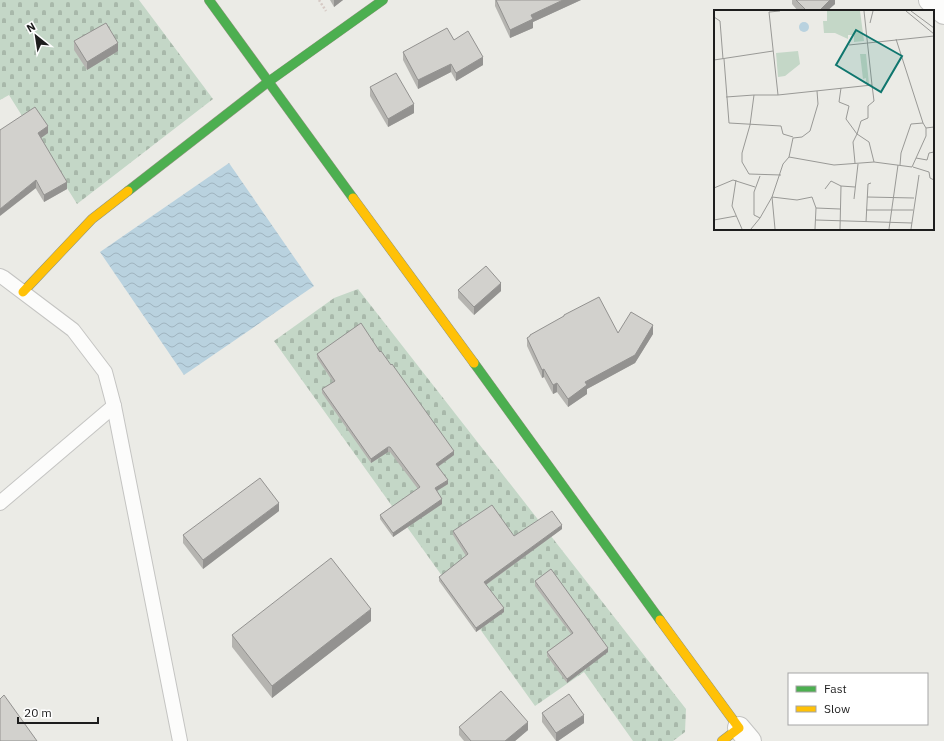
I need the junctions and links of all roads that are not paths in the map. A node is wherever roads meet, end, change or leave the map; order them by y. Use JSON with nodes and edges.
{"nodes":[{"id":1,"x":209,"y":0,"type":"edge"},
{"id":2,"x":383,"y":0,"type":"edge"},
{"id":3,"x":930,"y":0,"type":"edge"},
{"id":4,"x":944,"y":13,"type":"edge"},
{"id":5,"x":268,"y":82,"type":"junction"},
{"id":6,"x":0,"y":276,"type":"edge"},
{"id":7,"x":23,"y":292,"type":"junction"},
{"id":8,"x":114,"y":406,"type":"junction"},
{"id":9,"x":0,"y":503,"type":"edge"},
{"id":10,"x":745,"y":735,"type":"edge"},
{"id":11,"x":180,"y":741,"type":"edge"},
{"id":12,"x":722,"y":741,"type":"edge"}],
"edges":[{"from":1,"to":5,"type":"street"},
{"from":2,"to":5,"type":"street"},
{"from":3,"to":4,"type":"street"},
{"from":5,"to":7,"type":"street"},
{"from":5,"to":10,"type":"street"},
{"from":6,"to":7,"type":"lane"},
{"from":7,"to":8,"type":"lane"},
{"from":8,"to":9,"type":"lane"},
{"from":8,"to":11,"type":"lane"},
{"from":10,"to":12,"type":"street"}]}
